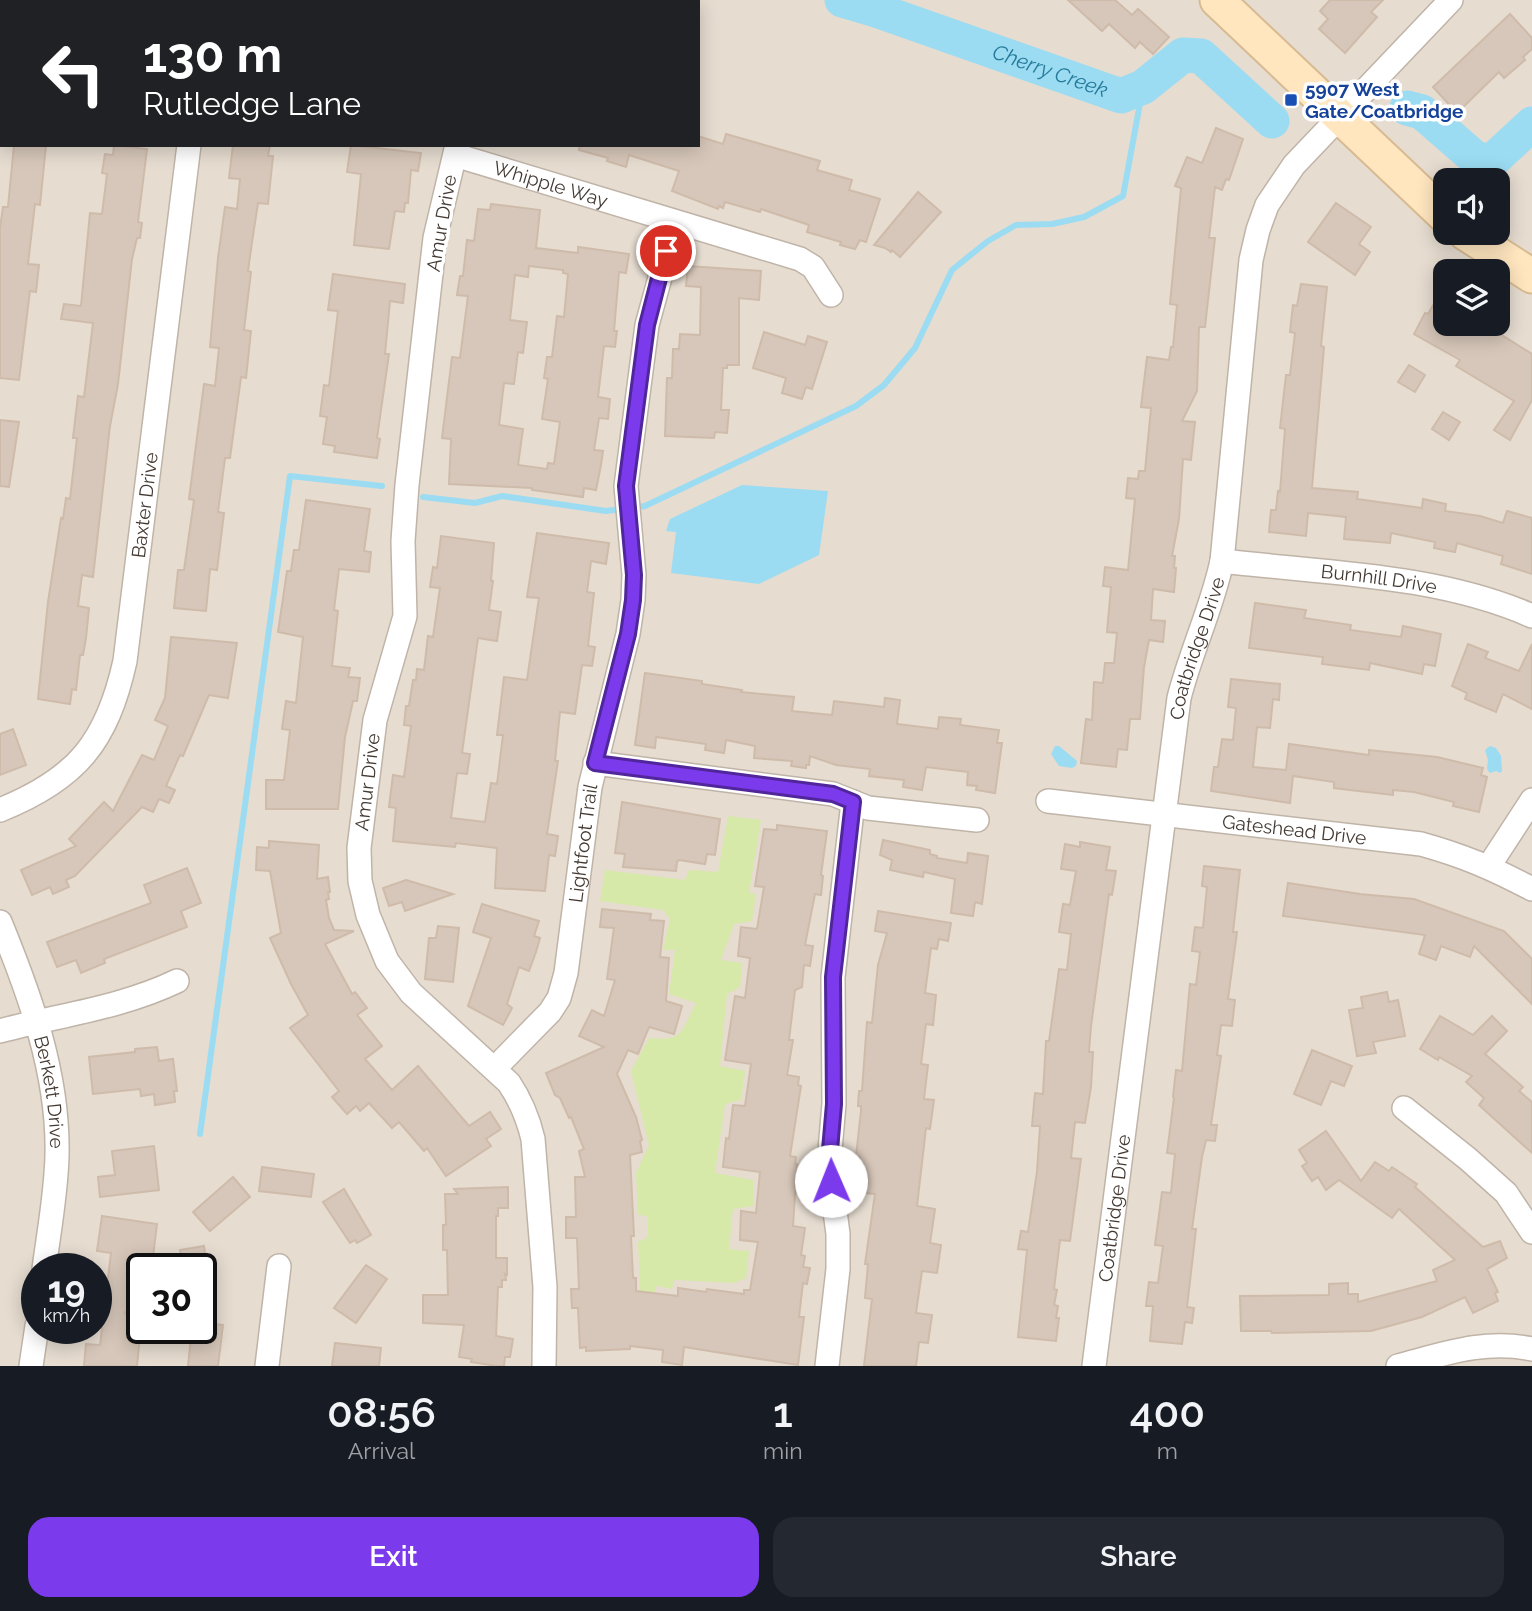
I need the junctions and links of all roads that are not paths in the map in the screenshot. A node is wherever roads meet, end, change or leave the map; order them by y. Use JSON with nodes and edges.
{"nodes":[{"id":1,"x":1217,"y":0,"type":"edge"},
{"id":2,"x":1451,"y":0,"type":"edge"},
{"id":3,"x":1340,"y":118,"type":"junction"},
{"id":4,"x":189,"y":147,"type":"edge"},
{"id":5,"x":456,"y":150,"type":"edge"},
{"id":6,"x":1433,"y":205,"type":"edge"},
{"id":7,"x":674,"y":223,"type":"junction"},
{"id":8,"x":1484,"y":245,"type":"edge"},
{"id":9,"x":1532,"y":276,"type":"edge"},
{"id":10,"x":831,"y":295,"type":"dead end"},
{"id":11,"x":1222,"y":561,"type":"junction"},
{"id":12,"x":1532,"y":616,"type":"edge"},
{"id":13,"x":595,"y":763,"type":"junction"},
{"id":14,"x":1532,"y":800,"type":"edge"},
{"id":15,"x":1048,"y":801,"type":"dead end"},
{"id":16,"x":853,"y":802,"type":"junction"},
{"id":17,"x":0,"y":810,"type":"edge"},
{"id":18,"x":1164,"y":816,"type":"junction"},
{"id":19,"x":977,"y":820,"type":"dead end"},
{"id":20,"x":1489,"y":866,"type":"junction"},
{"id":21,"x":1532,"y":890,"type":"edge"},
{"id":22,"x":0,"y":922,"type":"edge"},
{"id":23,"x":177,"y":981,"type":"dead end"},
{"id":24,"x":36,"y":1022,"type":"junction"},
{"id":25,"x":0,"y":1031,"type":"edge"},
{"id":26,"x":495,"y":1069,"type":"junction"},
{"id":27,"x":1404,"y":1108,"type":"dead end"},
{"id":28,"x":1532,"y":1232,"type":"edge"},
{"id":29,"x":46,"y":1253,"type":"edge"},
{"id":30,"x":279,"y":1266,"type":"dead end"},
{"id":31,"x":34,"y":1344,"type":"edge"},
{"id":32,"x":1532,"y":1349,"type":"edge"},
{"id":33,"x":31,"y":1366,"type":"edge"},
{"id":34,"x":267,"y":1366,"type":"edge"},
{"id":35,"x":544,"y":1366,"type":"edge"},
{"id":36,"x":827,"y":1366,"type":"edge"},
{"id":37,"x":1094,"y":1366,"type":"edge"},
{"id":38,"x":1398,"y":1366,"type":"edge"}],
"edges":[{"from":1,"to":3,"type":"main road"},
{"from":2,"to":3,"type":"street","name":"Coatbridge Drive"},
{"from":3,"to":6,"type":"main road"},
{"from":3,"to":11,"type":"street","name":"Coatbridge Drive"},
{"from":4,"to":17,"type":"street","name":"Baxter Drive"},
{"from":5,"to":7,"type":"street","name":"Whipple Way"},
{"from":5,"to":26,"type":"street","name":"Amur Drive"},
{"from":7,"to":10,"type":"street","name":"Whipple Way"},
{"from":7,"to":13,"type":"street","name":"Lightfoot Trail"},
{"from":8,"to":9,"type":"main road"},
{"from":11,"to":12,"type":"street","name":"Burnhill Drive"},
{"from":11,"to":18,"type":"street","name":"Coatbridge Drive"},
{"from":13,"to":16,"type":"street"},
{"from":13,"to":26,"type":"street","name":"Lightfoot Trail"},
{"from":14,"to":20,"type":"street"},
{"from":15,"to":18,"type":"street","name":"Gateshead Drive"},
{"from":16,"to":19,"type":"street"},
{"from":16,"to":36,"type":"street"},
{"from":18,"to":20,"type":"street","name":"Gateshead Drive"},
{"from":18,"to":37,"type":"street","name":"Coatbridge Drive"},
{"from":20,"to":21,"type":"street","name":"Gateshead Drive"},
{"from":22,"to":24,"type":"street","name":"Berkett Drive"},
{"from":23,"to":24,"type":"street"},
{"from":24,"to":25,"type":"street"},
{"from":24,"to":29,"type":"street","name":"Berkett Drive"},
{"from":26,"to":35,"type":"street","name":"Amur Drive"},
{"from":27,"to":28,"type":"street"},
{"from":30,"to":34,"type":"street"},
{"from":31,"to":33,"type":"street"},
{"from":32,"to":38,"type":"street"}]}
